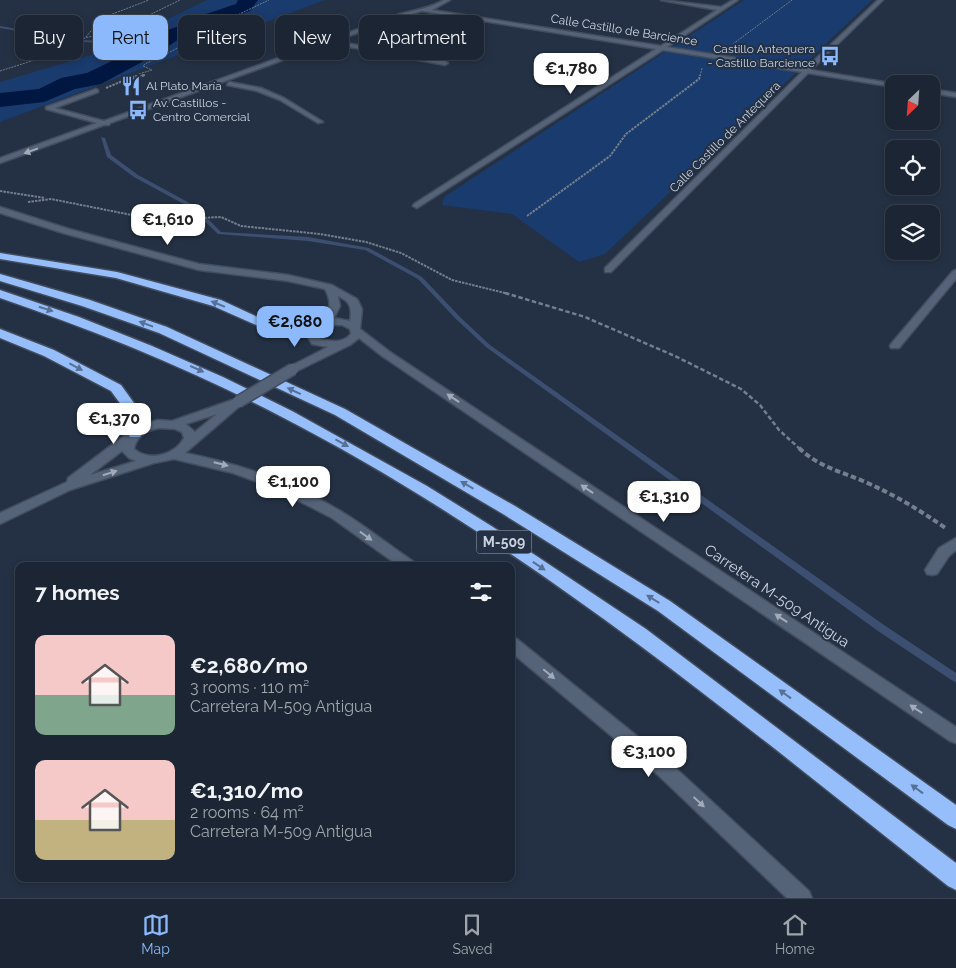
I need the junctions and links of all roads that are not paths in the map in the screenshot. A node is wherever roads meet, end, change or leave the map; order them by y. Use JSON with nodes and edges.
{"nodes":[{"id":1,"x":448,"y":0,"type":"edge"},
{"id":2,"x":663,"y":0,"type":"edge"},
{"id":3,"x":736,"y":0,"type":"edge"},
{"id":4,"x":881,"y":0,"type":"edge"},
{"id":5,"x":722,"y":8,"type":"junction"},
{"id":6,"x":427,"y":11,"type":"junction"},
{"id":7,"x":349,"y":41,"type":"edge"},
{"id":8,"x":349,"y":45,"type":"edge"},
{"id":9,"x":663,"y":48,"type":"junction"},
{"id":10,"x":296,"y":60,"type":"edge"},
{"id":11,"x":445,"y":63,"type":"dead end"},
{"id":12,"x":807,"y":71,"type":"junction"},
{"id":13,"x":229,"y":84,"type":"junction"},
{"id":14,"x":885,"y":84,"type":"edge"},
{"id":15,"x":96,"y":91,"type":"road end"},
{"id":16,"x":940,"y":92,"type":"edge"},
{"id":17,"x":956,"y":95,"type":"edge"},
{"id":18,"x":320,"y":122,"type":"dead end"},
{"id":19,"x":107,"y":124,"type":"junction"},
{"id":20,"x":38,"y":156,"type":"dead end"},
{"id":21,"x":0,"y":162,"type":"edge"},
{"id":22,"x":416,"y":206,"type":"dead end"},
{"id":23,"x":1,"y":211,"type":"edge"},
{"id":24,"x":0,"y":256,"type":"edge"},
{"id":25,"x":608,"y":270,"type":"dead end"},
{"id":26,"x":956,"y":273,"type":"edge"},
{"id":27,"x":0,"y":276,"type":"edge"},
{"id":28,"x":329,"y":287,"type":"junction"},
{"id":29,"x":0,"y":294,"type":"edge"},
{"id":30,"x":320,"y":325,"type":"junction"},
{"id":31,"x":356,"y":329,"type":"junction"},
{"id":32,"x":0,"y":333,"type":"edge"},
{"id":33,"x":316,"y":342,"type":"junction"},
{"id":34,"x":346,"y":343,"type":"junction"},
{"id":35,"x":895,"y":346,"type":"dead end"},
{"id":36,"x":293,"y":369,"type":"junction"},
{"id":37,"x":238,"y":402,"type":"junction"},
{"id":38,"x":175,"y":424,"type":"junction"},
{"id":39,"x":132,"y":436,"type":"junction"},
{"id":40,"x":187,"y":445,"type":"junction"},
{"id":41,"x":174,"y":454,"type":"junction"},
{"id":42,"x":155,"y":459,"type":"junction"},
{"id":43,"x":65,"y":487,"type":"junction"},
{"id":44,"x":0,"y":519,"type":"edge"},
{"id":45,"x":953,"y":537,"type":"edge"},
{"id":46,"x":403,"y":562,"type":"edge"},
{"id":47,"x":932,"y":570,"type":"dead end"},
{"id":48,"x":515,"y":646,"type":"edge"},
{"id":49,"x":956,"y":736,"type":"edge"},
{"id":50,"x":956,"y":818,"type":"edge"},
{"id":51,"x":780,"y":878,"type":"junction"},
{"id":52,"x":956,"y":878,"type":"edge"},
{"id":53,"x":787,"y":898,"type":"edge"},
{"id":54,"x":802,"y":898,"type":"edge"}],
"edges":[{"from":1,"to":6,"type":"street"},
{"from":2,"to":5,"type":"street"},
{"from":3,"to":5,"type":"street"},
{"from":4,"to":12,"type":"street","name":"Calle Castillo de Antequera"},
{"from":5,"to":9,"type":"street"},
{"from":6,"to":7,"type":"street"},
{"from":6,"to":9,"type":"street","name":"Calle Castillo de Barcience"},
{"from":6,"to":19,"type":"street"},
{"from":8,"to":11,"type":"street"},
{"from":9,"to":12,"type":"street","name":"Calle Castillo de Barcience"},
{"from":9,"to":22,"type":"street"},
{"from":10,"to":13,"type":"street"},
{"from":12,"to":14,"type":"street","name":"Calle Castillo de Barcience"},
{"from":12,"to":25,"type":"street","name":"Calle Castillo de Antequera"},
{"from":13,"to":18,"type":"street"},
{"from":13,"to":20,"type":"street"},
{"from":15,"to":19,"type":"street"},
{"from":16,"to":17,"type":"street"},
{"from":19,"to":21,"type":"street","one_way":true},
{"from":23,"to":28,"type":"street"},
{"from":30,"to":24,"type":"highway","one_way":true},
{"from":26,"to":35,"type":"street"},
{"from":50,"to":27,"type":"highway","number":"M-509","one_way":true},
{"from":28,"to":30,"type":"street"},
{"from":28,"to":31,"type":"street"},
{"from":29,"to":52,"type":"highway","number":"M-509","one_way":true},
{"from":30,"to":31,"type":"street"},
{"from":30,"to":33,"type":"street"},
{"from":31,"to":34,"type":"street"},
{"from":49,"to":31,"type":"street","name":"Carretera M-509 Antigua","one_way":true},
{"from":32,"to":39,"type":"highway","one_way":true},
{"from":33,"to":34,"type":"street"},
{"from":33,"to":36,"type":"street"},
{"from":34,"to":36,"type":"street"},
{"from":36,"to":37,"type":"street","bridge":true},
{"from":37,"to":38,"type":"street"},
{"from":37,"to":40,"type":"street"},
{"from":38,"to":39,"type":"street"},
{"from":38,"to":40,"type":"street"},
{"from":39,"to":42,"type":"street"},
{"from":39,"to":43,"type":"street"},
{"from":40,"to":41,"type":"street"},
{"from":41,"to":42,"type":"street"},
{"from":41,"to":46,"type":"street","one_way":true},
{"from":43,"to":42,"type":"street","one_way":true},
{"from":43,"to":44,"type":"street"},
{"from":45,"to":47,"type":"street"},
{"from":48,"to":51,"type":"street","one_way":true},
{"from":51,"to":53,"type":"street"},
{"from":51,"to":54,"type":"street"}]}
